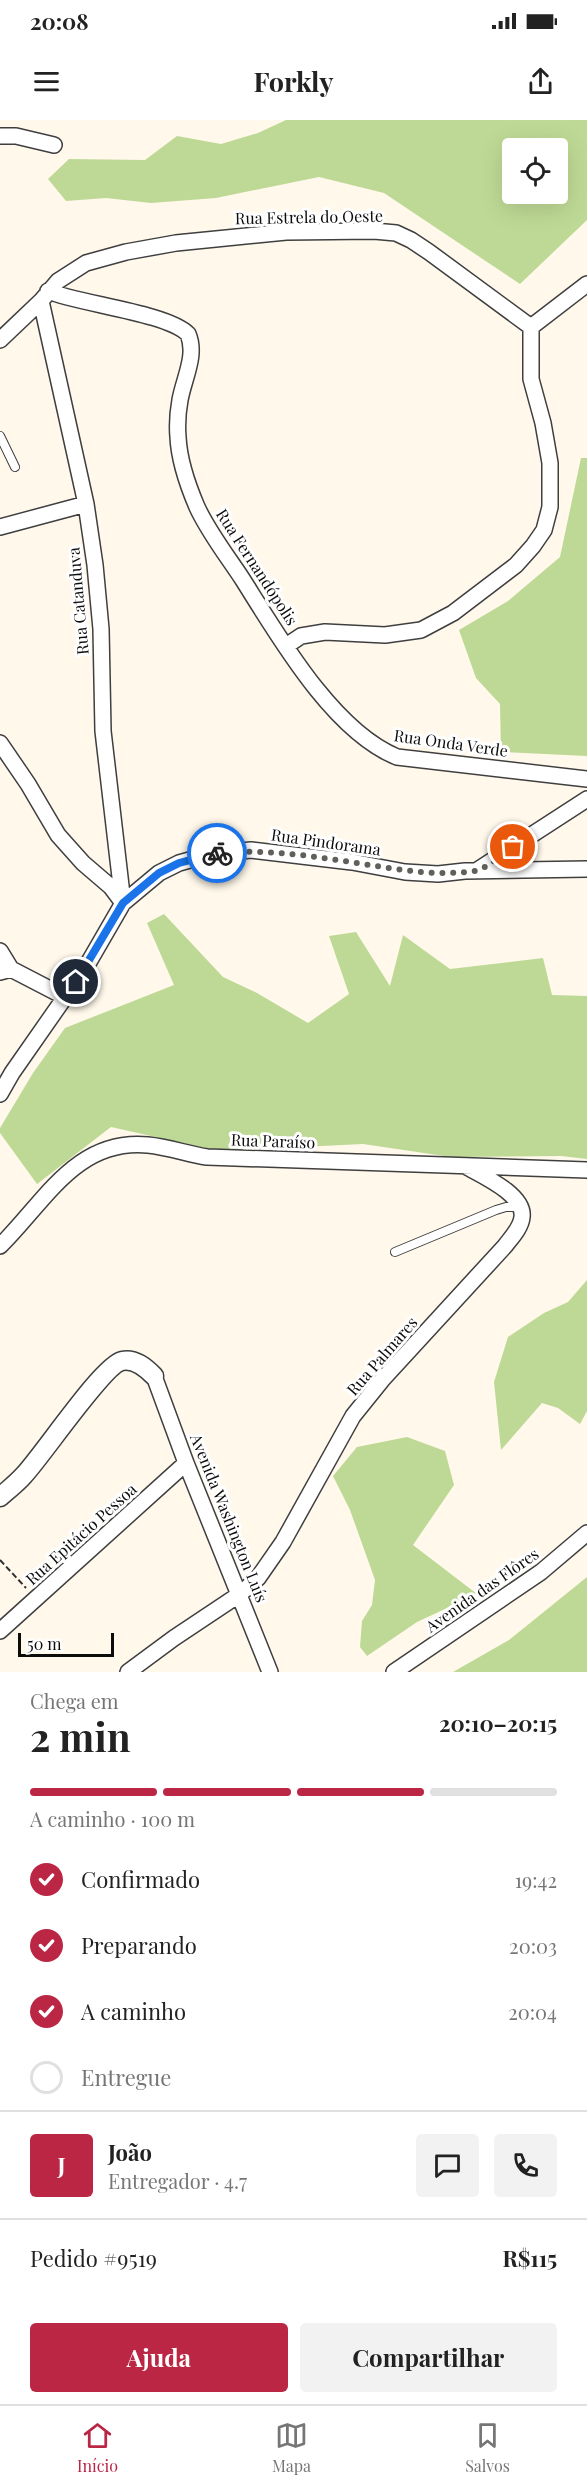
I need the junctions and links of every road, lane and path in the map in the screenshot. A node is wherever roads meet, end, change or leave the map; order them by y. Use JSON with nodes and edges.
{"nodes":[{"id":1,"x":0,"y":136,"type":"edge"},
{"id":2,"x":54,"y":145,"type":"dead end"},
{"id":3,"x":587,"y":284,"type":"edge"},
{"id":4,"x":45,"y":296,"type":"junction"},
{"id":5,"x":531,"y":327,"type":"junction"},
{"id":6,"x":2,"y":334,"type":"edge"},
{"id":7,"x":0,"y":436,"type":"edge"},
{"id":8,"x":15,"y":467,"type":"dead end"},
{"id":9,"x":86,"y":504,"type":"junction"},
{"id":10,"x":0,"y":527,"type":"edge"},
{"id":11,"x":286,"y":646,"type":"junction"},
{"id":12,"x":0,"y":743,"type":"edge"},
{"id":13,"x":587,"y":779,"type":"edge"},
{"id":14,"x":587,"y":799,"type":"edge"},
{"id":15,"x":587,"y":869,"type":"edge"},
{"id":16,"x":476,"y":871,"type":"junction"},
{"id":17,"x":123,"y":903,"type":"junction"},
{"id":18,"x":0,"y":951,"type":"edge"},
{"id":19,"x":6,"y":970,"type":"edge"},
{"id":20,"x":65,"y":997,"type":"junction"},
{"id":21,"x":0,"y":1094,"type":"edge"},
{"id":22,"x":467,"y":1167,"type":"junction"},
{"id":23,"x":587,"y":1170,"type":"edge"},
{"id":24,"x":520,"y":1207,"type":"junction"},
{"id":25,"x":0,"y":1246,"type":"edge"},
{"id":26,"x":395,"y":1252,"type":"dead end"},
{"id":27,"x":154,"y":1376,"type":"joint"},
{"id":28,"x":186,"y":1463,"type":"junction"},
{"id":29,"x":0,"y":1497,"type":"edge"},
{"id":30,"x":587,"y":1533,"type":"edge"},
{"id":31,"x":0,"y":1560,"type":"edge"},
{"id":32,"x":240,"y":1594,"type":"junction"},
{"id":33,"x":36,"y":1599,"type":"junction"},
{"id":34,"x":0,"y":1631,"type":"edge"},
{"id":35,"x":129,"y":1672,"type":"edge"},
{"id":36,"x":270,"y":1672,"type":"edge"},
{"id":37,"x":394,"y":1672,"type":"edge"}],
"edges":[{"from":1,"to":2,"type":"street"},
{"from":3,"to":5,"type":"street"},
{"from":4,"to":5,"type":"street","name":"Rua Estrela do Oeste"},
{"from":4,"to":6,"type":"street"},
{"from":4,"to":9,"type":"street","name":"Rua Catanduva"},
{"from":4,"to":11,"type":"street","name":"Rua Fernandópolis"},
{"from":5,"to":11,"type":"street","name":"Rua Fernandópolis"},
{"from":7,"to":8,"type":"lane"},
{"from":9,"to":10,"type":"street"},
{"from":9,"to":17,"type":"street","name":"Rua Catanduva"},
{"from":11,"to":13,"type":"street","name":"Rua Onda Verde"},
{"from":12,"to":17,"type":"street"},
{"from":14,"to":16,"type":"street"},
{"from":15,"to":16,"type":"street","name":"Rua Pindorama"},
{"from":16,"to":17,"type":"street","name":"Rua Pindorama"},
{"from":17,"to":20,"type":"street","name":"Rua Pindorama"},
{"from":18,"to":19,"type":"street"},
{"from":19,"to":20,"type":"street"},
{"from":20,"to":21,"type":"street","name":"Rua Pindorama"},
{"from":22,"to":23,"type":"street","name":"Rua Paraíso"},
{"from":22,"to":24,"type":"street"},
{"from":22,"to":25,"type":"street","name":"Rua Paraíso"},
{"from":24,"to":26,"type":"lane"},
{"from":24,"to":32,"type":"street","name":"Rua Palmares"},
{"from":27,"to":28,"type":"street","name":"Avenida Washington Luís"},
{"from":27,"to":29,"type":"street"},
{"from":28,"to":32,"type":"street","name":"Avenida Washington Luís"},
{"from":28,"to":33,"type":"street","name":"Rua Epitácio Pessoa"},
{"from":30,"to":37,"type":"street","name":"Avenida das Flôres"},
{"from":31,"to":33,"type":"path"},
{"from":32,"to":35,"type":"street","name":"Rua Palmares"},
{"from":32,"to":36,"type":"street","name":"Avenida Washington Luís"},
{"from":33,"to":34,"type":"street","name":"Rua Epitácio Pessoa"}]}
